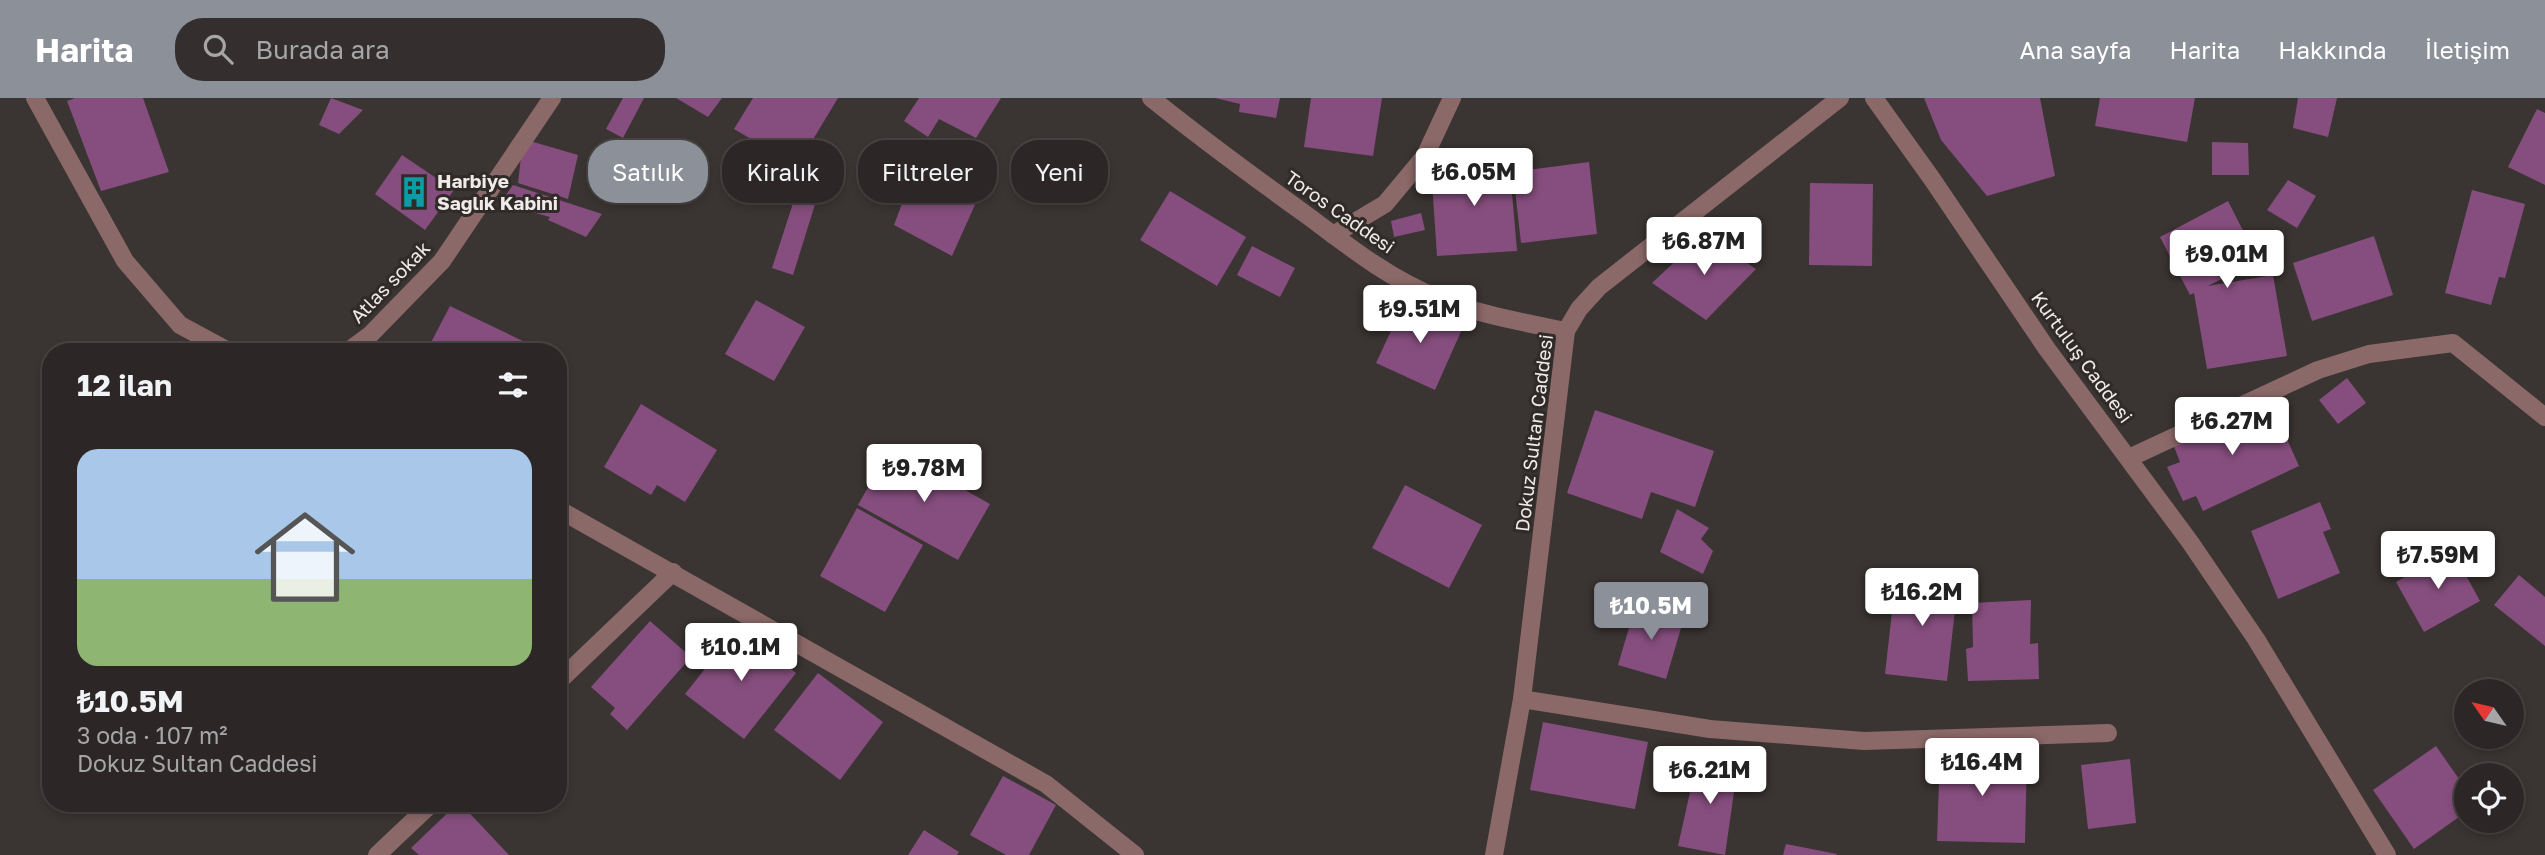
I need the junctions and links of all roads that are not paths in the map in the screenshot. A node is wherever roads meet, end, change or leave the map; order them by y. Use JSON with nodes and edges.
{"nodes":[{"id":1,"x":35,"y":98,"type":"edge"},
{"id":2,"x":552,"y":98,"type":"edge"},
{"id":3,"x":1151,"y":98,"type":"edge"},
{"id":4,"x":1452,"y":98,"type":"edge"},
{"id":5,"x":1840,"y":98,"type":"edge"},
{"id":6,"x":1874,"y":98,"type":"edge"},
{"id":7,"x":1333,"y":235,"type":"junction"},
{"id":8,"x":1566,"y":331,"type":"junction"},
{"id":9,"x":213,"y":343,"type":"edge"},
{"id":10,"x":359,"y":343,"type":"edge"},
{"id":11,"x":2545,"y":416,"type":"edge"},
{"id":12,"x":2129,"y":458,"type":"junction"},
{"id":13,"x":567,"y":514,"type":"edge"},
{"id":14,"x":674,"y":572,"type":"junction"},
{"id":15,"x":567,"y":673,"type":"edge"},
{"id":16,"x":1521,"y":698,"type":"junction"},
{"id":17,"x":2108,"y":733,"type":"dead end"},
{"id":18,"x":422,"y":812,"type":"edge"},
{"id":19,"x":377,"y":855,"type":"edge"},
{"id":20,"x":1135,"y":855,"type":"edge"},
{"id":21,"x":1494,"y":855,"type":"edge"},
{"id":22,"x":2387,"y":855,"type":"edge"}],
"edges":[{"from":1,"to":9,"type":"street"},
{"from":2,"to":10,"type":"street","name":"Atlas sokak"},
{"from":3,"to":7,"type":"street","name":"Toros Caddesi"},
{"from":4,"to":7,"type":"street"},
{"from":5,"to":8,"type":"street","name":"Dokuz Sultan Caddesi"},
{"from":6,"to":12,"type":"street","name":"Kurtuluş Caddesi"},
{"from":7,"to":8,"type":"street","name":"Toros Caddesi"},
{"from":8,"to":16,"type":"street","name":"Dokuz Sultan Caddesi"},
{"from":11,"to":12,"type":"street"},
{"from":12,"to":22,"type":"street","name":"Kurtuluş Caddesi"},
{"from":13,"to":14,"type":"street"},
{"from":14,"to":15,"type":"street"},
{"from":14,"to":20,"type":"street"},
{"from":16,"to":17,"type":"street"},
{"from":16,"to":21,"type":"street","name":"Dokuz Sultan Caddesi"},
{"from":18,"to":19,"type":"street"}]}
